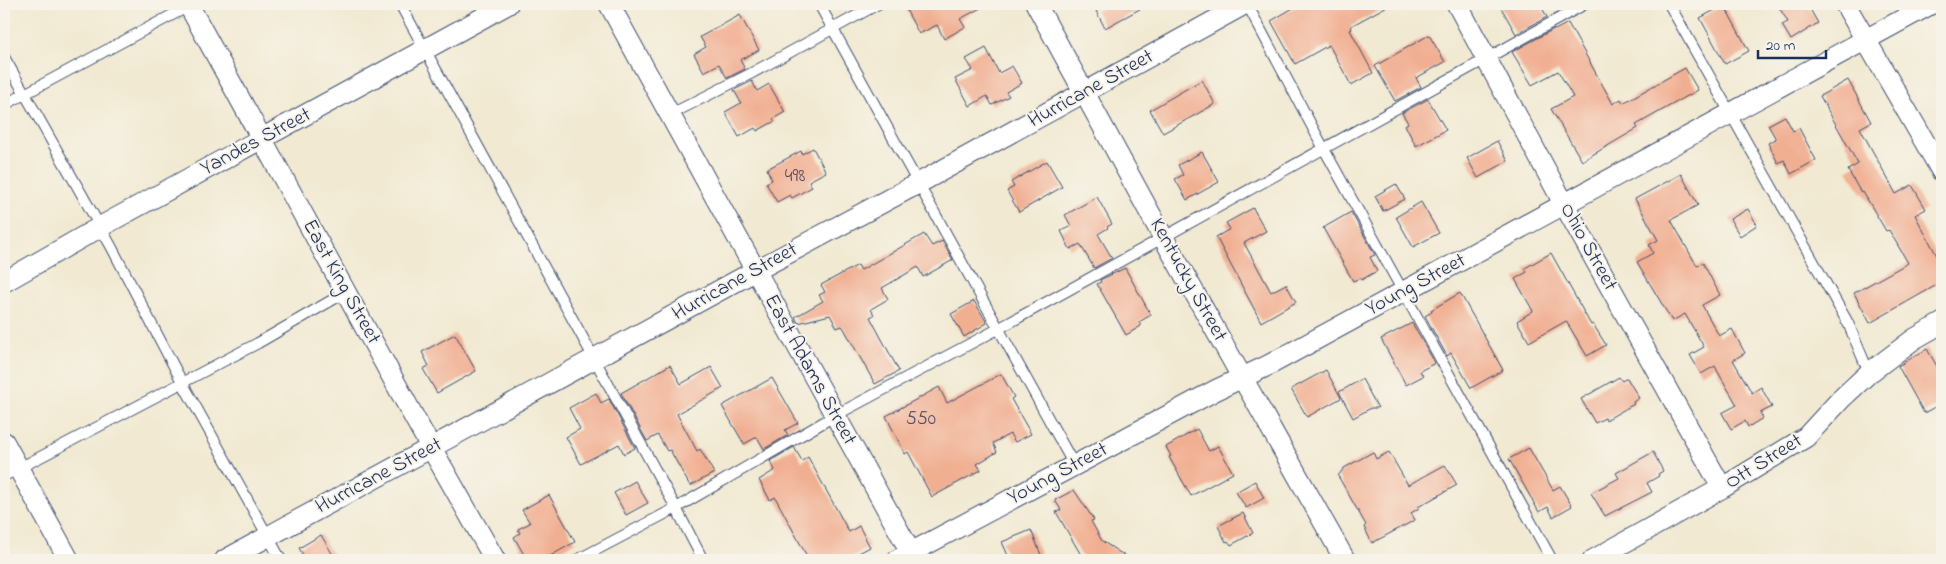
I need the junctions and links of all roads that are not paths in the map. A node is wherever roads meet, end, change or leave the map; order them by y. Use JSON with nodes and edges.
{"nodes":[{"id":1,"x":400,"y":4,"type":"edge"},
{"id":2,"x":508,"y":4,"type":"edge"},
{"id":3,"x":609,"y":4,"type":"edge"},
{"id":4,"x":819,"y":4,"type":"edge"},
{"id":5,"x":878,"y":4,"type":"edge"},
{"id":6,"x":1036,"y":4,"type":"edge"},
{"id":7,"x":1246,"y":4,"type":"edge"},
{"id":8,"x":1457,"y":4,"type":"edge"},
{"id":9,"x":1585,"y":4,"type":"edge"},
{"id":10,"x":1669,"y":4,"type":"edge"},
{"id":11,"x":1845,"y":4,"type":"edge"},
{"id":12,"x":1931,"y":4,"type":"edge"},
{"id":13,"x":188,"y":5,"type":"edge"},
{"id":14,"x":832,"y":28,"type":"junction"},
{"id":15,"x":1866,"y":39,"type":"junction"},
{"id":16,"x":425,"y":50,"type":"junction"},
{"id":17,"x":4,"y":57,"type":"edge"},
{"id":18,"x":1486,"y":59,"type":"junction"},
{"id":19,"x":1084,"y":92,"type":"junction"},
{"id":20,"x":25,"y":94,"type":"junction"},
{"id":21,"x":4,"y":106,"type":"edge"},
{"id":22,"x":1732,"y":114,"type":"junction"},
{"id":23,"x":669,"y":115,"type":"junction"},
{"id":24,"x":262,"y":139,"type":"junction"},
{"id":25,"x":1324,"y":149,"type":"junction"},
{"id":26,"x":1941,"y":167,"type":"edge"},
{"id":27,"x":920,"y":183,"type":"junction"},
{"id":28,"x":1564,"y":204,"type":"junction"},
{"id":29,"x":100,"y":227,"type":"junction"},
{"id":30,"x":1163,"y":237,"type":"junction"},
{"id":31,"x":755,"y":270,"type":"junction"},
{"id":32,"x":4,"y":282,"type":"edge"},
{"id":33,"x":346,"y":292,"type":"junction"},
{"id":34,"x":1404,"y":292,"type":"junction"},
{"id":35,"x":1942,"y":323,"type":"edge"},
{"id":36,"x":998,"y":329,"type":"junction"},
{"id":37,"x":594,"y":360,"type":"junction"},
{"id":38,"x":1869,"y":373,"type":"junction"},
{"id":39,"x":1242,"y":377,"type":"junction"},
{"id":40,"x":182,"y":382,"type":"junction"},
{"id":41,"x":836,"y":415,"type":"junction"},
{"id":42,"x":4,"y":442,"type":"edge"},
{"id":43,"x":430,"y":447,"type":"junction"},
{"id":44,"x":1074,"y":465,"type":"junction"},
{"id":45,"x":11,"y":472,"type":"edge"},
{"id":46,"x":1722,"y":488,"type":"junction"},
{"id":47,"x":676,"y":508,"type":"junction"},
{"id":48,"x":268,"y":536,"type":"junction"},
{"id":49,"x":904,"y":557,"type":"edge"},
{"id":50,"x":1343,"y":558,"type":"edge"},
{"id":51,"x":69,"y":560,"type":"edge"},
{"id":52,"x":224,"y":560,"type":"edge"},
{"id":53,"x":281,"y":560,"type":"edge"},
{"id":54,"x":494,"y":560,"type":"edge"},
{"id":55,"x":577,"y":560,"type":"edge"},
{"id":56,"x":703,"y":560,"type":"edge"},
{"id":57,"x":1552,"y":560,"type":"edge"},
{"id":58,"x":1593,"y":560,"type":"edge"}],
"edges":[{"from":1,"to":16,"type":"lane"},
{"from":2,"to":16,"type":"street","name":"Yandes Street"},
{"from":3,"to":23,"type":"street","name":"East Adams Street"},
{"from":4,"to":14,"type":"lane"},
{"from":5,"to":14,"type":"lane"},
{"from":6,"to":19,"type":"street","name":"Kentucky Street"},
{"from":7,"to":19,"type":"street","name":"Hurricane Street"},
{"from":7,"to":25,"type":"lane"},
{"from":8,"to":18,"type":"street","name":"Ohio Street"},
{"from":9,"to":18,"type":"lane"},
{"from":10,"to":22,"type":"lane"},
{"from":11,"to":15,"type":"street"},
{"from":12,"to":15,"type":"street","name":"Young Street"},
{"from":13,"to":20,"type":"lane"},
{"from":13,"to":24,"type":"street","name":"East King Street"},
{"from":14,"to":23,"type":"lane"},
{"from":14,"to":27,"type":"lane"},
{"from":15,"to":22,"type":"street","name":"Young Street"},
{"from":15,"to":26,"type":"street"},
{"from":16,"to":24,"type":"street","name":"Yandes Street"},
{"from":16,"to":37,"type":"lane"},
{"from":17,"to":20,"type":"lane"},
{"from":18,"to":25,"type":"lane"},
{"from":18,"to":28,"type":"street","name":"Ohio Street"},
{"from":19,"to":27,"type":"street","name":"Hurricane Street"},
{"from":19,"to":30,"type":"street","name":"Kentucky Street"},
{"from":20,"to":21,"type":"lane"},
{"from":20,"to":29,"type":"lane"},
{"from":22,"to":28,"type":"street","name":"Young Street"},
{"from":22,"to":38,"type":"lane"},
{"from":23,"to":31,"type":"street","name":"East Adams Street"},
{"from":24,"to":29,"type":"street","name":"Yandes Street"},
{"from":24,"to":33,"type":"street","name":"East King Street"},
{"from":25,"to":30,"type":"lane"},
{"from":25,"to":34,"type":"lane"},
{"from":27,"to":31,"type":"street","name":"Hurricane Street"},
{"from":27,"to":36,"type":"lane"},
{"from":28,"to":34,"type":"street","name":"Young Street"},
{"from":28,"to":46,"type":"street","name":"Ohio Street"},
{"from":29,"to":32,"type":"street","name":"Yandes Street"},
{"from":29,"to":40,"type":"lane"},
{"from":30,"to":36,"type":"lane"},
{"from":30,"to":39,"type":"street","name":"Kentucky Street"},
{"from":31,"to":37,"type":"street","name":"Hurricane Street"},
{"from":31,"to":41,"type":"street","name":"East Adams Street"},
{"from":33,"to":40,"type":"lane"},
{"from":33,"to":43,"type":"street","name":"East King Street"},
{"from":34,"to":39,"type":"street","name":"Young Street"},
{"from":34,"to":57,"type":"lane"},
{"from":35,"to":38,"type":"street","name":"Ott Street"},
{"from":36,"to":41,"type":"lane"},
{"from":36,"to":44,"type":"lane"},
{"from":37,"to":43,"type":"street","name":"Hurricane Street"},
{"from":37,"to":47,"type":"lane"},
{"from":38,"to":46,"type":"street","name":"Ott Street"},
{"from":39,"to":44,"type":"street","name":"Young Street"},
{"from":39,"to":50,"type":"street","name":"Kentucky Street"},
{"from":40,"to":45,"type":"lane"},
{"from":40,"to":48,"type":"lane"},
{"from":41,"to":47,"type":"lane"},
{"from":41,"to":49,"type":"street","name":"East Adams Street"},
{"from":42,"to":45,"type":"street"},
{"from":43,"to":48,"type":"street","name":"Hurricane Street"},
{"from":43,"to":54,"type":"street","name":"East King Street"},
{"from":44,"to":49,"type":"street","name":"Young Street"},
{"from":45,"to":51,"type":"street"},
{"from":46,"to":58,"type":"street","name":"Ott Street"},
{"from":47,"to":55,"type":"lane"},
{"from":47,"to":56,"type":"lane"},
{"from":48,"to":52,"type":"street","name":"Hurricane Street"},
{"from":48,"to":53,"type":"lane"}]}
